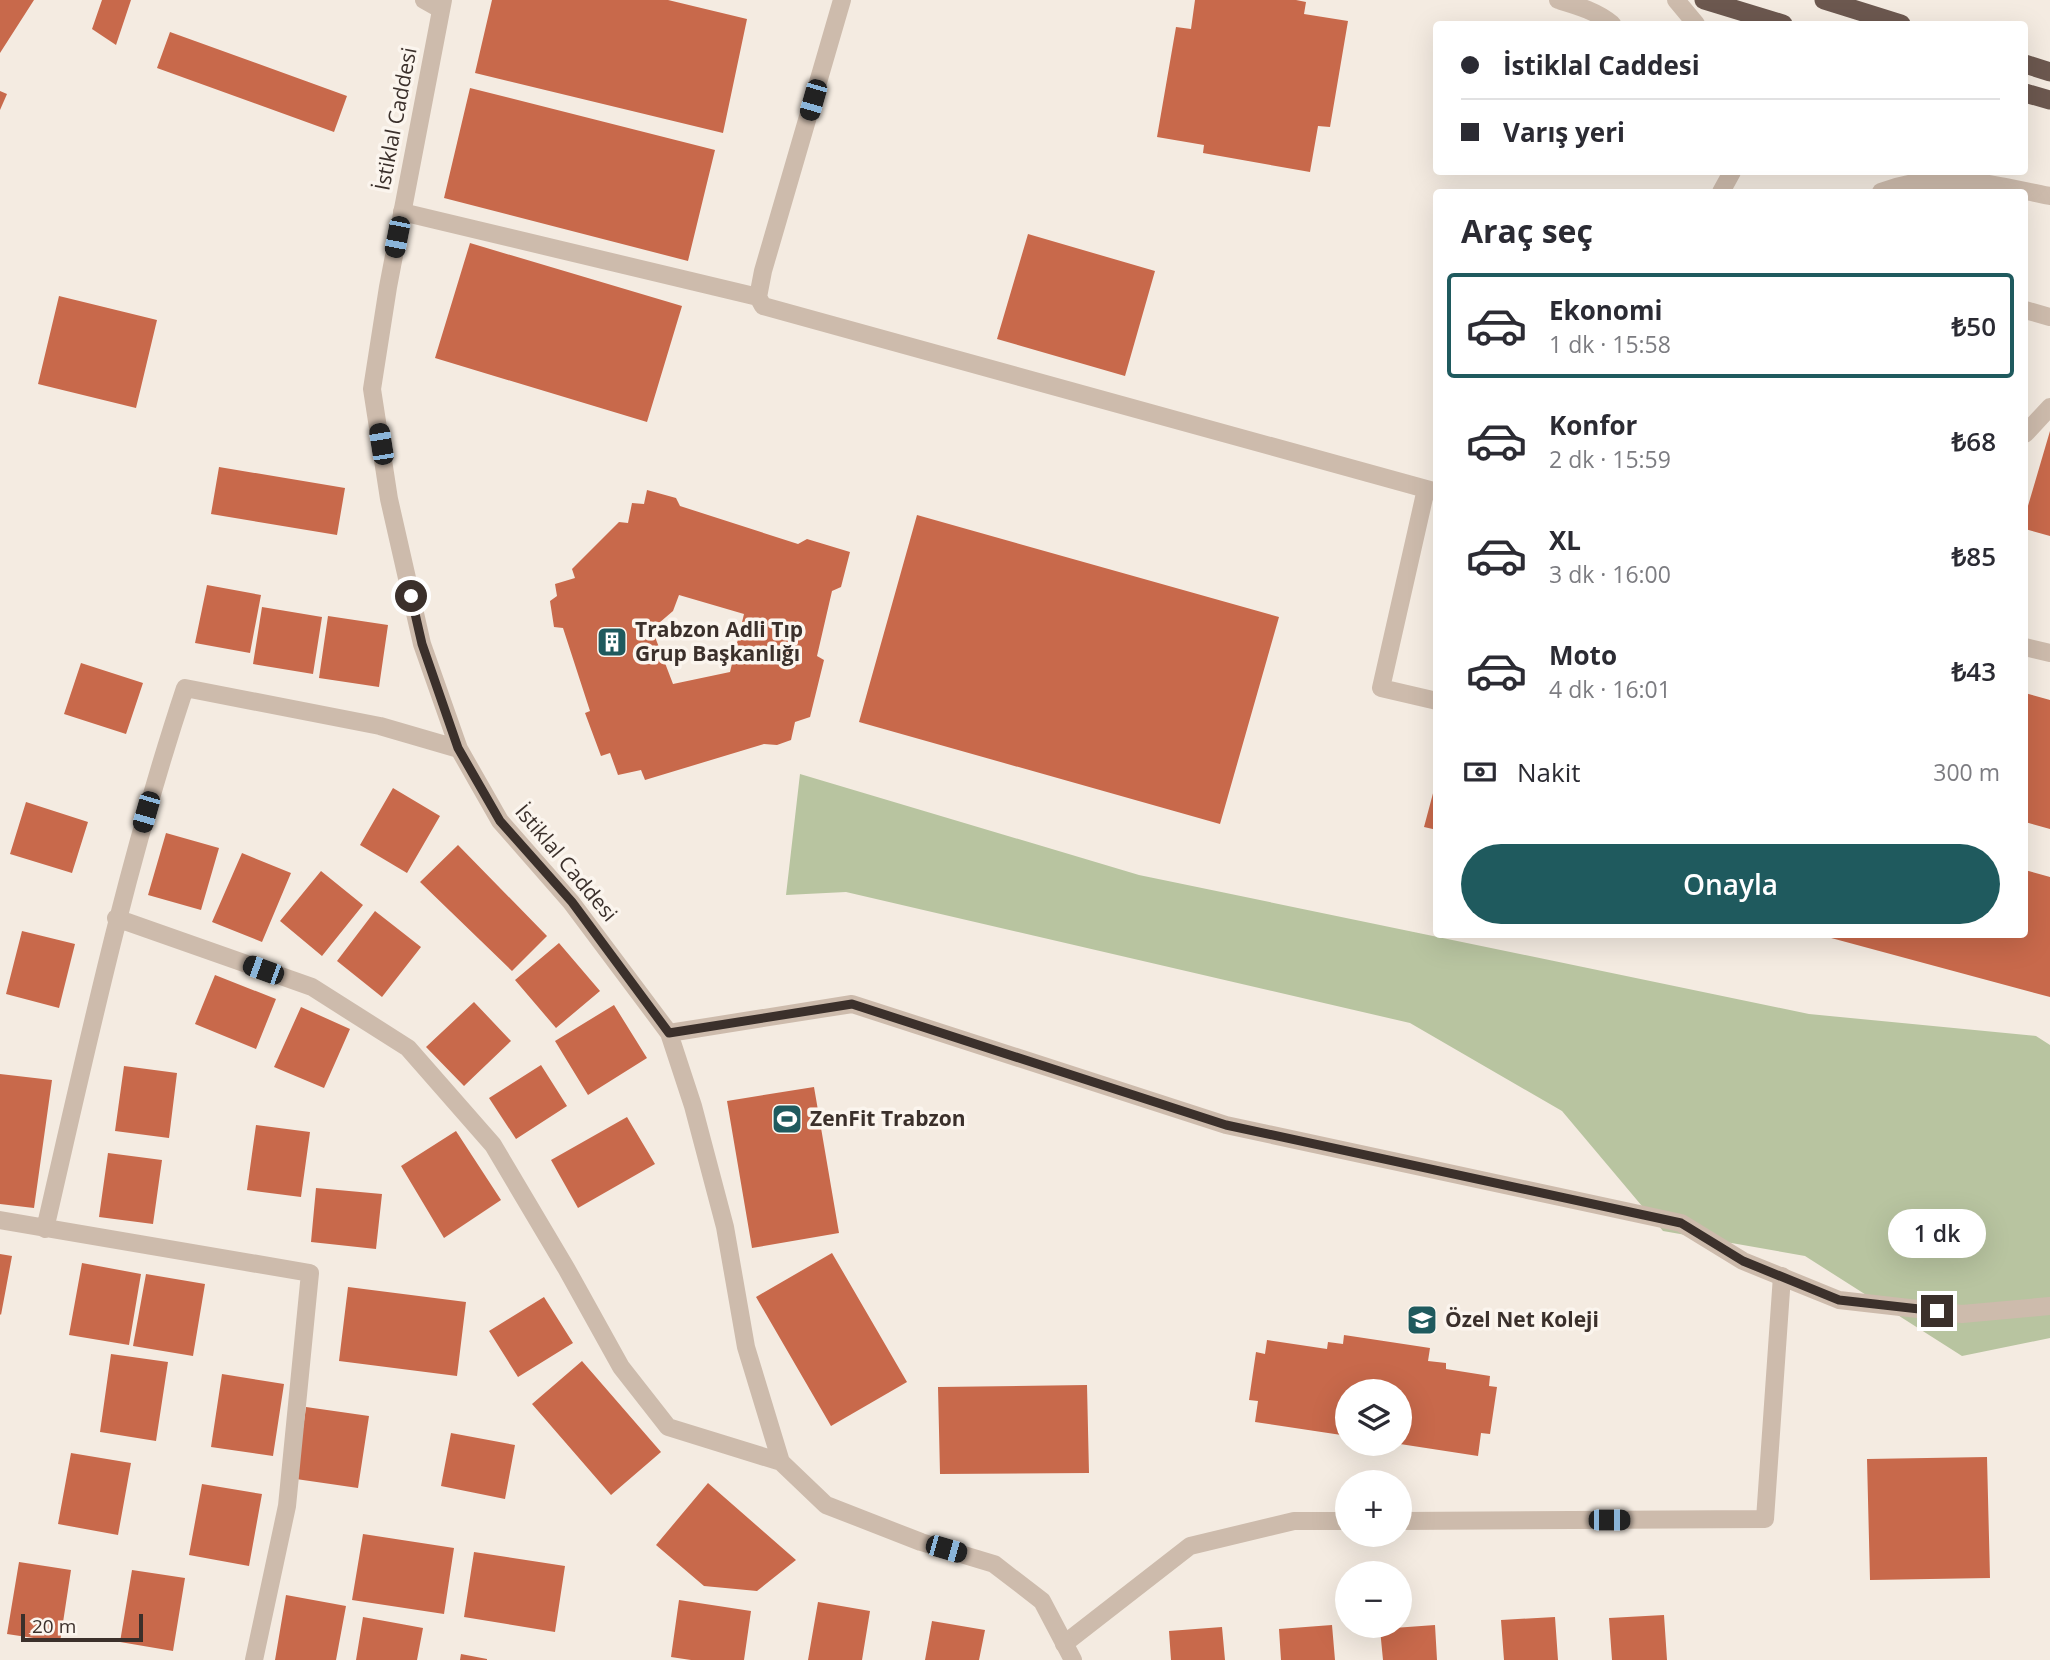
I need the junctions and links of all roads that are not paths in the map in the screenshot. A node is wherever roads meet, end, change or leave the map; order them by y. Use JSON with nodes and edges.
{"nodes":[{"id":1,"x":842,"y":0,"type":"edge"},
{"id":2,"x":1558,"y":0,"type":"edge"},
{"id":3,"x":1676,"y":0,"type":"edge"},
{"id":4,"x":1704,"y":0,"type":"edge"},
{"id":5,"x":1824,"y":0,"type":"edge"},
{"id":6,"x":436,"y":3,"type":"edge"},
{"id":7,"x":1608,"y":21,"type":"edge"},
{"id":8,"x":1694,"y":21,"type":"edge"},
{"id":9,"x":1773,"y":21,"type":"edge"},
{"id":10,"x":1891,"y":21,"type":"edge"},
{"id":11,"x":2028,"y":65,"type":"edge"},
{"id":12,"x":2050,"y":72,"type":"edge"},
{"id":13,"x":2028,"y":94,"type":"edge"},
{"id":14,"x":2050,"y":100,"type":"edge"},
{"id":15,"x":1889,"y":189,"type":"edge"},
{"id":16,"x":2014,"y":189,"type":"edge"},
{"id":17,"x":2028,"y":192,"type":"edge"},
{"id":18,"x":2050,"y":196,"type":"edge"},
{"id":19,"x":401,"y":212,"type":"junction"},
{"id":20,"x":758,"y":297,"type":"junction"},
{"id":21,"x":2028,"y":311,"type":"edge"},
{"id":22,"x":2050,"y":317,"type":"edge"},
{"id":23,"x":2050,"y":407,"type":"edge"},
{"id":24,"x":2028,"y":431,"type":"edge"},
{"id":25,"x":1432,"y":491,"type":"edge"},
{"id":26,"x":2028,"y":648,"type":"edge"},
{"id":27,"x":2050,"y":653,"type":"edge"},
{"id":28,"x":1433,"y":700,"type":"edge"},
{"id":29,"x":458,"y":748,"type":"junction"},
{"id":30,"x":116,"y":918,"type":"junction"},
{"id":31,"x":669,"y":1033,"type":"junction"},
{"id":32,"x":0,"y":1220,"type":"edge"},
{"id":33,"x":45,"y":1229,"type":"junction"},
{"id":34,"x":1782,"y":1276,"type":"junction"},
{"id":35,"x":2050,"y":1306,"type":"edge"},
{"id":36,"x":781,"y":1462,"type":"junction"},
{"id":37,"x":1335,"y":1521,"type":"edge"},
{"id":38,"x":1412,"y":1521,"type":"edge"},
{"id":39,"x":1064,"y":1644,"type":"junction"},
{"id":40,"x":254,"y":1660,"type":"edge"},
{"id":41,"x":1073,"y":1660,"type":"edge"}],
"edges":[{"from":1,"to":20,"type":"street"},
{"from":2,"to":7,"type":"street"},
{"from":3,"to":8,"type":"street"},
{"from":4,"to":9,"type":"highway"},
{"from":5,"to":10,"type":"highway"},
{"from":6,"to":19,"type":"street","name":"İstiklal Caddesi"},
{"from":11,"to":12,"type":"highway"},
{"from":13,"to":14,"type":"highway"},
{"from":15,"to":16,"type":"street"},
{"from":17,"to":18,"type":"street"},
{"from":19,"to":20,"type":"street"},
{"from":19,"to":29,"type":"street","name":"İstiklal Caddesi"},
{"from":20,"to":25,"type":"street"},
{"from":21,"to":22,"type":"street"},
{"from":23,"to":24,"type":"street"},
{"from":25,"to":28,"type":"street"},
{"from":26,"to":27,"type":"street"},
{"from":29,"to":30,"type":"street"},
{"from":29,"to":31,"type":"street","name":"İstiklal Caddesi"},
{"from":30,"to":33,"type":"street"},
{"from":30,"to":36,"type":"street"},
{"from":31,"to":34,"type":"street"},
{"from":31,"to":36,"type":"street","name":"İstiklal Caddesi"},
{"from":32,"to":33,"type":"street"},
{"from":33,"to":40,"type":"street"},
{"from":34,"to":35,"type":"street"},
{"from":34,"to":38,"type":"street"},
{"from":36,"to":39,"type":"street","name":"İstiklal Caddesi"},
{"from":37,"to":39,"type":"street"},
{"from":39,"to":41,"type":"street","name":"İstiklal Caddesi"}]}
